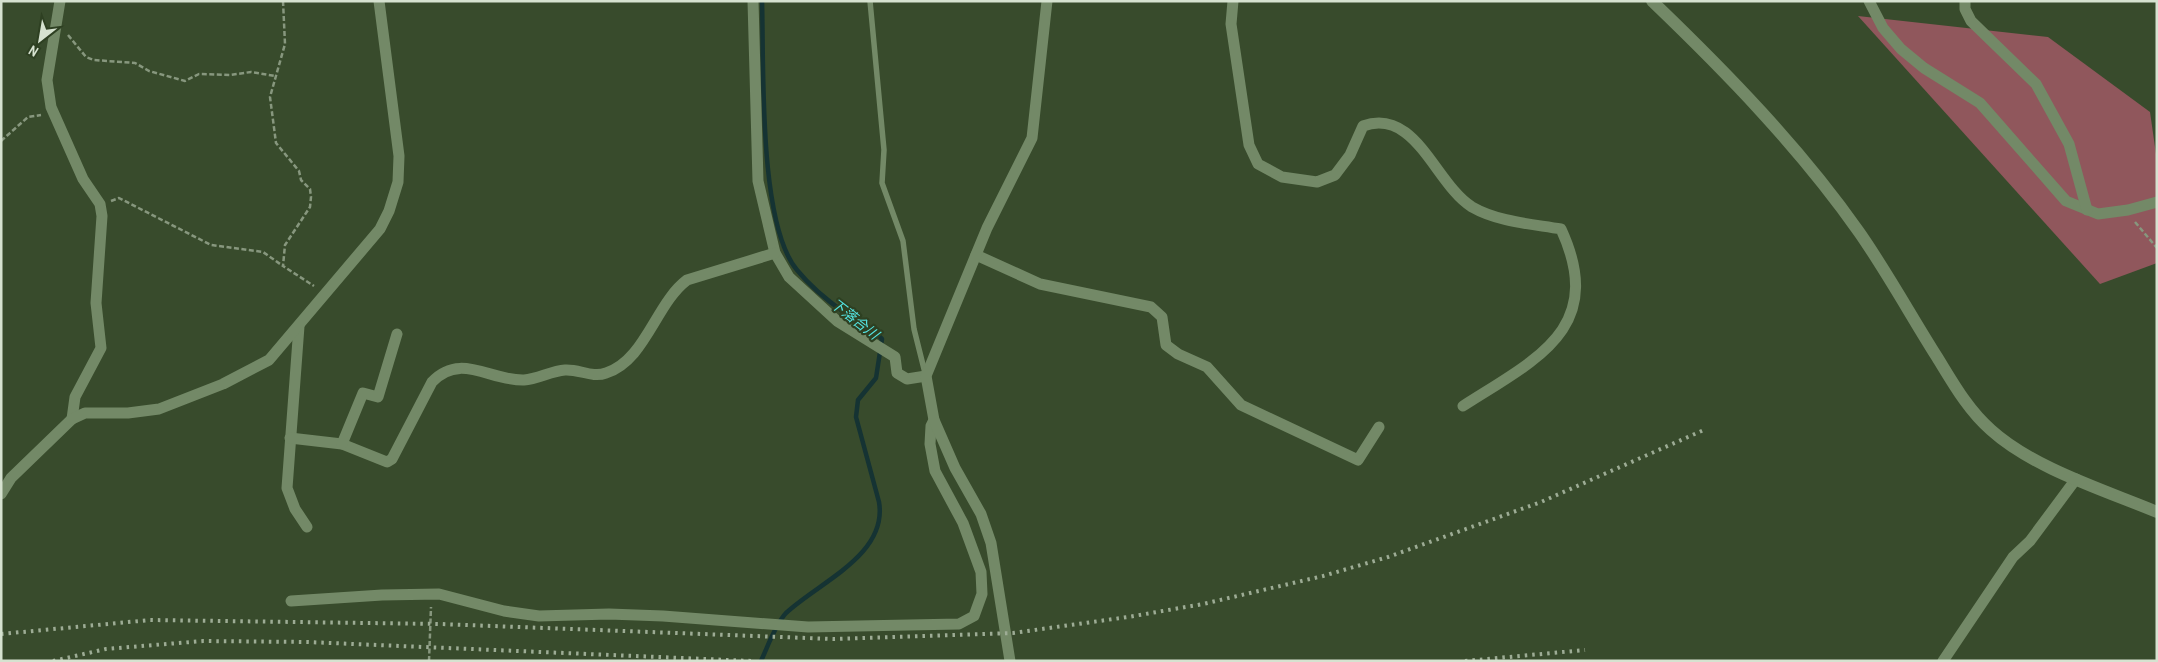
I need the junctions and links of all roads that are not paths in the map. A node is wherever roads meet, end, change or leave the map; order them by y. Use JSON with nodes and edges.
{"nodes":[{"id":1,"x":60,"y":1,"type":"edge"},
{"id":2,"x":379,"y":1,"type":"edge"},
{"id":3,"x":753,"y":1,"type":"edge"},
{"id":4,"x":870,"y":1,"type":"edge"},
{"id":5,"x":1047,"y":1,"type":"edge"},
{"id":6,"x":1233,"y":1,"type":"edge"},
{"id":7,"x":1652,"y":1,"type":"edge"},
{"id":8,"x":1869,"y":1,"type":"edge"},
{"id":9,"x":1965,"y":1,"type":"edge"},
{"id":10,"x":2157,"y":202,"type":"edge"},
{"id":11,"x":2087,"y":210,"type":"junction"},
{"id":12,"x":776,"y":253,"type":"junction"},
{"id":13,"x":976,"y":255,"type":"junction"},
{"id":14,"x":300,"y":326,"type":"junction"},
{"id":15,"x":397,"y":334,"type":"dead end"},
{"id":16,"x":926,"y":376,"type":"junction"},
{"id":17,"x":1463,"y":406,"type":"dead end"},
{"id":18,"x":72,"y":419,"type":"junction"},
{"id":19,"x":934,"y":420,"type":"junction"},
{"id":20,"x":1379,"y":427,"type":"dead end"},
{"id":21,"x":290,"y":438,"type":"junction"},
{"id":22,"x":342,"y":444,"type":"junction"},
{"id":23,"x":2076,"y":479,"type":"junction"},
{"id":24,"x":1,"y":494,"type":"edge"},
{"id":25,"x":2157,"y":512,"type":"edge"},
{"id":26,"x":307,"y":527,"type":"dead end"},
{"id":27,"x":291,"y":601,"type":"dead end"},
{"id":28,"x":1010,"y":661,"type":"edge"},
{"id":29,"x":1943,"y":661,"type":"edge"}],
"edges":[{"from":1,"to":18,"type":"street"},
{"from":2,"to":14,"type":"street"},
{"from":3,"to":12,"type":"street"},
{"from":4,"to":16,"type":"lane"},
{"from":5,"to":13,"type":"street"},
{"from":6,"to":17,"type":"street"},
{"from":7,"to":23,"type":"street"},
{"from":8,"to":11,"type":"street"},
{"from":9,"to":11,"type":"street"},
{"from":10,"to":11,"type":"street"},
{"from":12,"to":16,"type":"street"},
{"from":12,"to":22,"type":"street"},
{"from":13,"to":16,"type":"street"},
{"from":13,"to":20,"type":"street"},
{"from":14,"to":18,"type":"street"},
{"from":14,"to":21,"type":"street"},
{"from":15,"to":22,"type":"street"},
{"from":16,"to":19,"type":"street"},
{"from":18,"to":24,"type":"street"},
{"from":19,"to":27,"type":"street"},
{"from":19,"to":28,"type":"street"},
{"from":21,"to":22,"type":"street"},
{"from":21,"to":26,"type":"street"},
{"from":23,"to":25,"type":"street"},
{"from":23,"to":29,"type":"street"}]}
